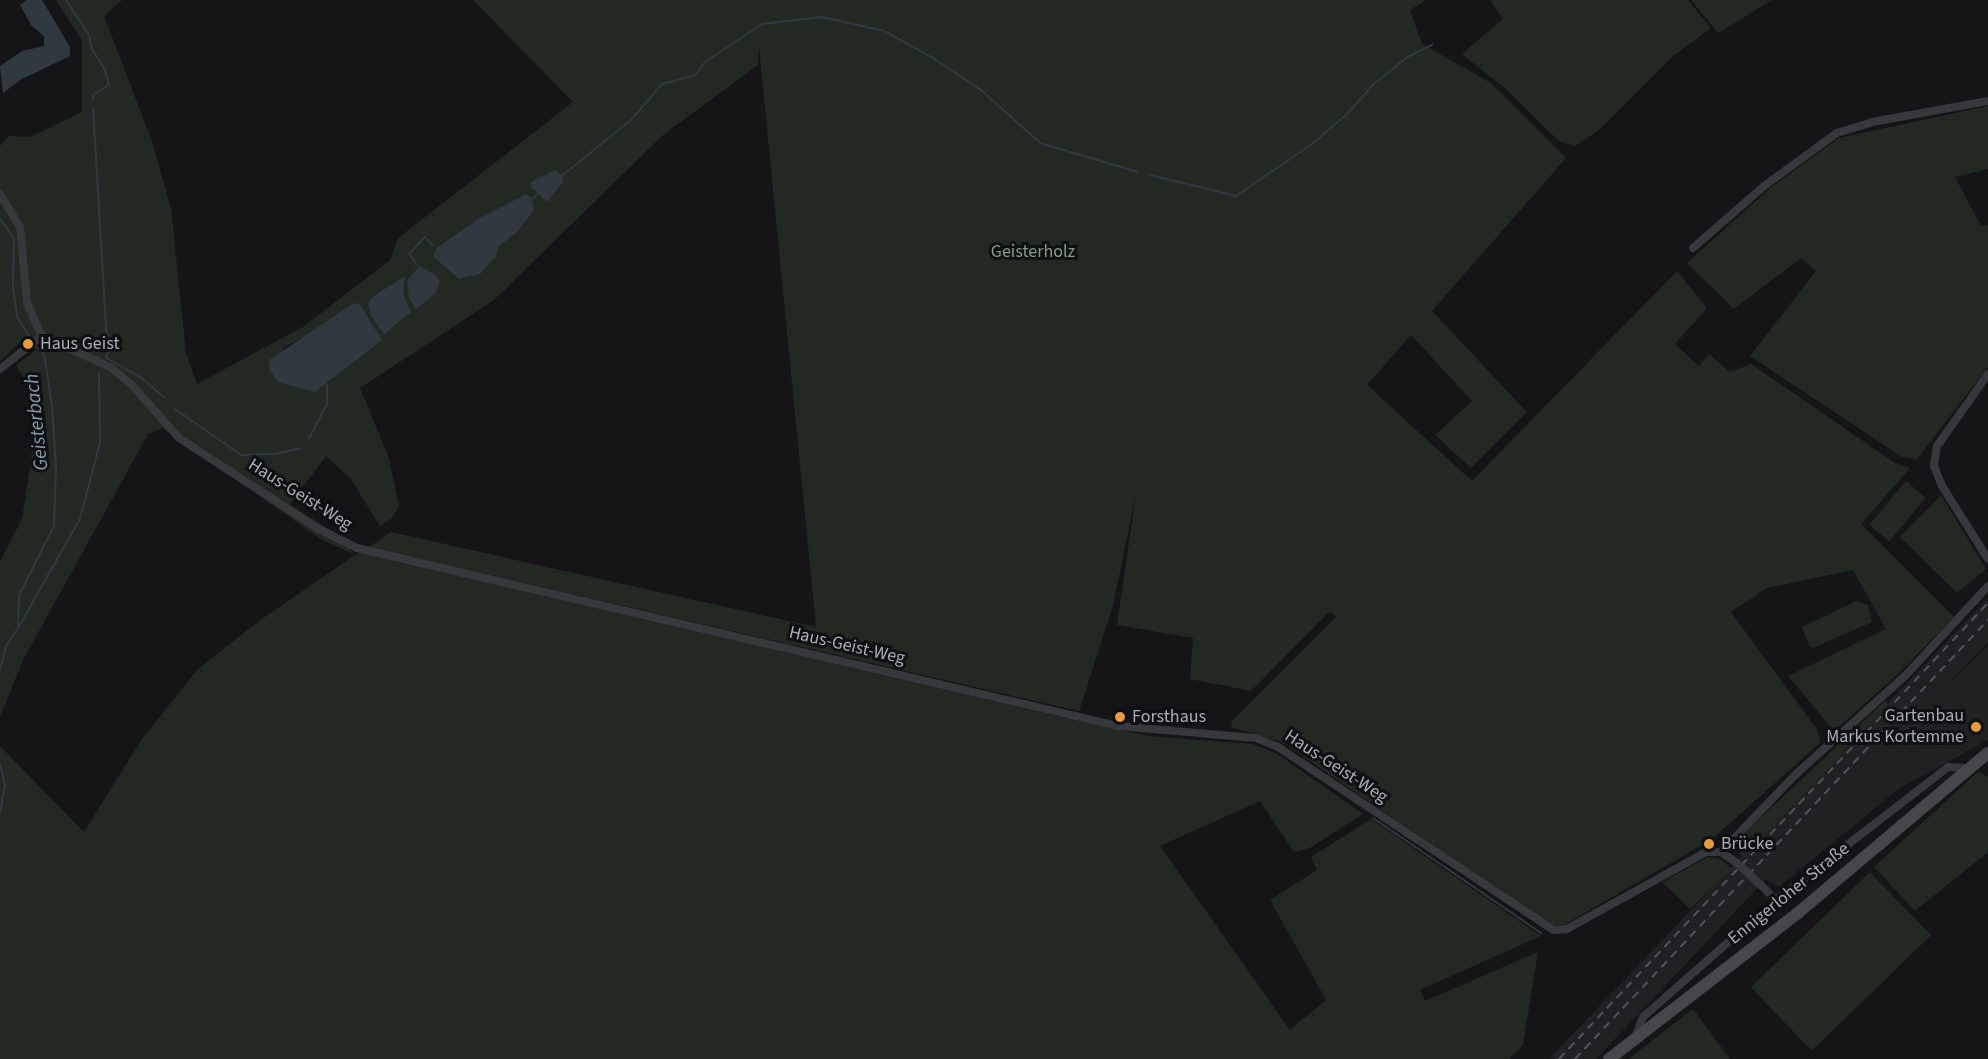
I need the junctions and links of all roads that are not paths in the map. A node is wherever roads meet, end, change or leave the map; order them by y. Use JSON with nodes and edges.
{"nodes":[{"id":1,"x":1988,"y":101,"type":"edge"},
{"id":2,"x":0,"y":194,"type":"edge"},
{"id":3,"x":1694,"y":248,"type":"dead end"},
{"id":4,"x":36,"y":341,"type":"junction"},
{"id":5,"x":0,"y":369,"type":"edge"},
{"id":6,"x":1988,"y":374,"type":"edge"},
{"id":7,"x":1988,"y":559,"type":"edge"},
{"id":8,"x":1988,"y":586,"type":"edge"},
{"id":9,"x":1988,"y":753,"type":"edge"},
{"id":10,"x":1968,"y":768,"type":"junction"},
{"id":11,"x":1721,"y":852,"type":"junction"},
{"id":12,"x":1776,"y":900,"type":"junction"},
{"id":13,"x":1636,"y":1035,"type":"junction"},
{"id":14,"x":1608,"y":1059,"type":"edge"}],
"edges":[{"from":1,"to":3,"type":"street"},
{"from":2,"to":4,"type":"street"},
{"from":4,"to":5,"type":"street"},
{"from":4,"to":11,"type":"street","name":"Haus-Geist-Weg"},
{"from":6,"to":7,"type":"street"},
{"from":8,"to":11,"type":"street"},
{"from":9,"to":10,"type":"main road","name":"Ennigerloher Straße"},
{"from":10,"to":12,"type":"street"},
{"from":10,"to":13,"type":"main road","name":"Ennigerloher Straße"},
{"from":11,"to":12,"type":"street","bridge":true},
{"from":12,"to":13,"type":"street"},
{"from":13,"to":14,"type":"main road","name":"Ennigerloher Straße"}]}
